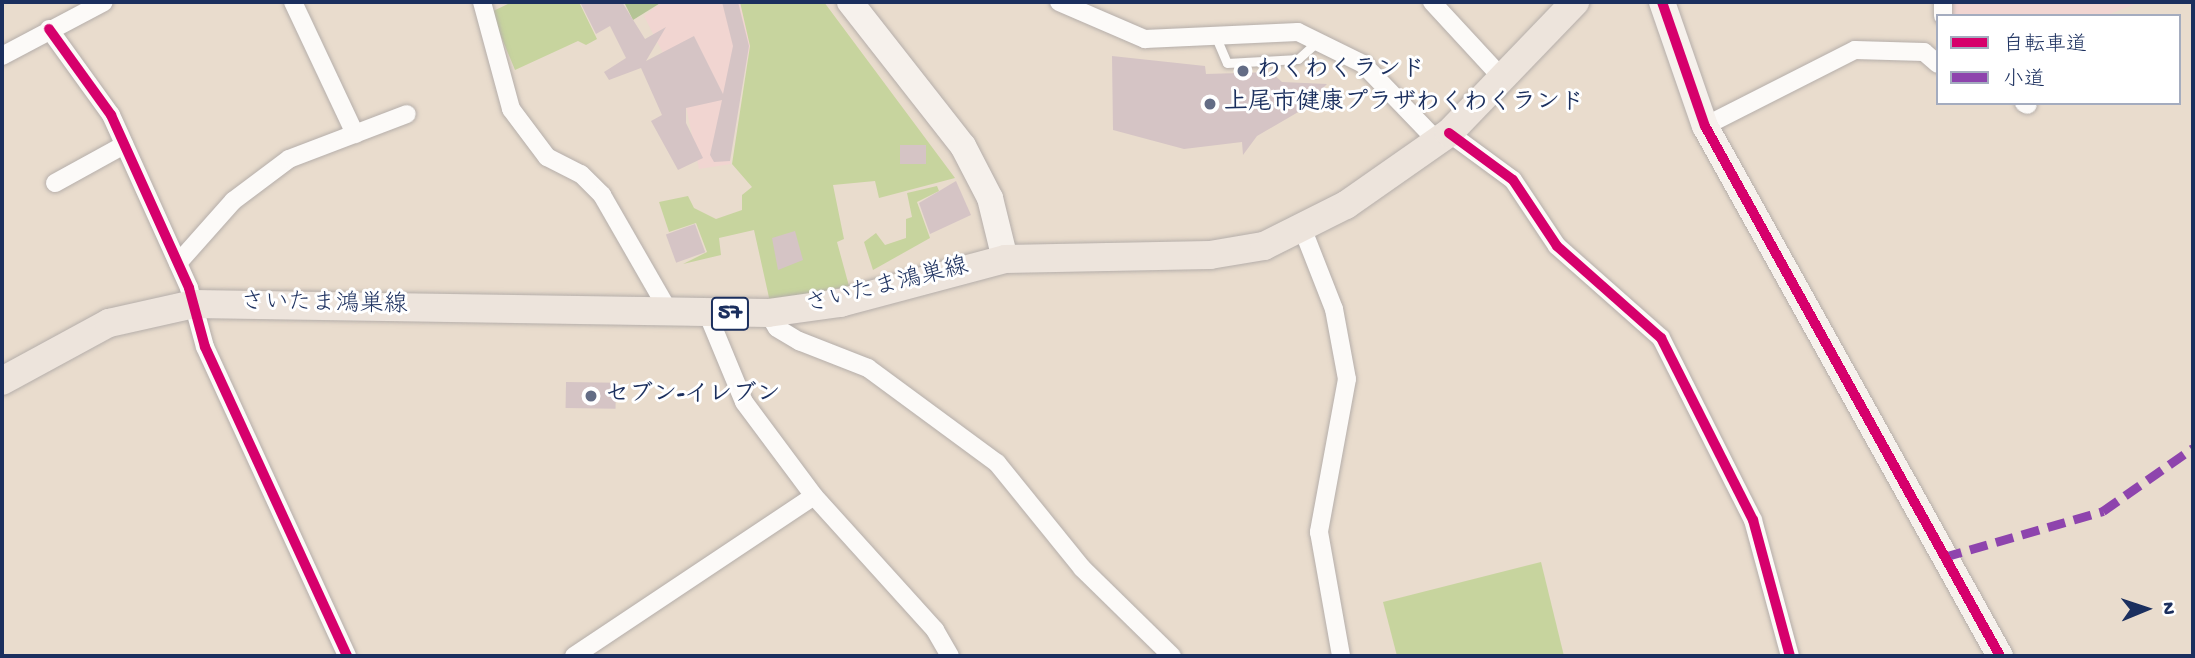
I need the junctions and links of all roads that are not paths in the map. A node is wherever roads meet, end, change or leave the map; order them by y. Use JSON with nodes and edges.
{"nodes":[{"id":1,"x":104,"y":2,"type":"edge"},
{"id":2,"x":293,"y":2,"type":"edge"},
{"id":3,"x":482,"y":2,"type":"edge"},
{"id":4,"x":850,"y":2,"type":"edge"},
{"id":5,"x":1059,"y":2,"type":"edge"},
{"id":6,"x":1432,"y":2,"type":"edge"},
{"id":7,"x":1575,"y":2,"type":"edge"},
{"id":8,"x":1662,"y":2,"type":"edge"},
{"id":9,"x":49,"y":29,"type":"junction"},
{"id":10,"x":1215,"y":35,"type":"junction"},
{"id":11,"x":1319,"y":39,"type":"junction"},
{"id":12,"x":2,"y":56,"type":"edge"},
{"id":13,"x":1935,"y":56,"type":"edge"},
{"id":14,"x":1504,"y":80,"type":"junction"},
{"id":15,"x":407,"y":114,"type":"dead end"},
{"id":16,"x":1705,"y":126,"type":"junction"},
{"id":17,"x":355,"y":134,"type":"junction"},
{"id":18,"x":1443,"y":138,"type":"junction"},
{"id":19,"x":124,"y":145,"type":"junction"},
{"id":20,"x":55,"y":183,"type":"dead end"},
{"id":21,"x":1303,"y":230,"type":"junction"},
{"id":22,"x":1005,"y":259,"type":"junction"},
{"id":23,"x":178,"y":263,"type":"junction"},
{"id":24,"x":194,"y":304,"type":"junction"},
{"id":25,"x":768,"y":313,"type":"junction"},
{"id":26,"x":708,"y":315,"type":"junction"},
{"id":27,"x":671,"y":316,"type":"junction"},
{"id":28,"x":2,"y":381,"type":"edge"},
{"id":29,"x":814,"y":496,"type":"junction"},
{"id":30,"x":347,"y":656,"type":"edge"},
{"id":31,"x":574,"y":656,"type":"edge"},
{"id":32,"x":950,"y":656,"type":"edge"},
{"id":33,"x":1172,"y":656,"type":"edge"},
{"id":34,"x":1341,"y":656,"type":"edge"},
{"id":35,"x":1790,"y":656,"type":"edge"},
{"id":36,"x":2000,"y":656,"type":"edge"}],
"edges":[{"from":1,"to":9,"type":"street"},
{"from":2,"to":17,"type":"street"},
{"from":3,"to":27,"type":"street"},
{"from":4,"to":22,"type":"street"},
{"from":5,"to":10,"type":"street"},
{"from":6,"to":14,"type":"street"},
{"from":7,"to":14,"type":"main road","name":"さいたま鴻巣線","number":"57"},
{"from":8,"to":16,"type":"street"},
{"from":9,"to":12,"type":"street"},
{"from":9,"to":19,"type":"street"},
{"from":10,"to":11,"type":"street"},
{"from":10,"to":11,"type":"lane"},
{"from":11,"to":18,"type":"street"},
{"from":13,"to":16,"type":"street"},
{"from":14,"to":18,"type":"main road","name":"さいたま鴻巣線","number":"57"},
{"from":15,"to":17,"type":"street"},
{"from":16,"to":36,"type":"street"},
{"from":17,"to":23,"type":"street"},
{"from":18,"to":21,"type":"main road","name":"さいたま鴻巣線","number":"57"},
{"from":18,"to":35,"type":"street"},
{"from":19,"to":20,"type":"street"},
{"from":19,"to":23,"type":"street"},
{"from":21,"to":22,"type":"main road","name":"さいたま鴻巣線","number":"57"},
{"from":21,"to":34,"type":"street"},
{"from":22,"to":25,"type":"main road","name":"さいたま鴻巣線","number":"57"},
{"from":23,"to":24,"type":"street"},
{"from":24,"to":27,"type":"main road","name":"さいたま鴻巣線","number":"57"},
{"from":24,"to":28,"type":"main road","name":"さいたま鴻巣線","number":"57"},
{"from":24,"to":30,"type":"street"},
{"from":25,"to":26,"type":"main road","name":"さいたま鴻巣線","number":"57"},
{"from":25,"to":33,"type":"street"},
{"from":26,"to":27,"type":"main road","name":"さいたま鴻巣線","number":"57"},
{"from":26,"to":29,"type":"street"},
{"from":29,"to":31,"type":"street"},
{"from":29,"to":32,"type":"street"}]}
